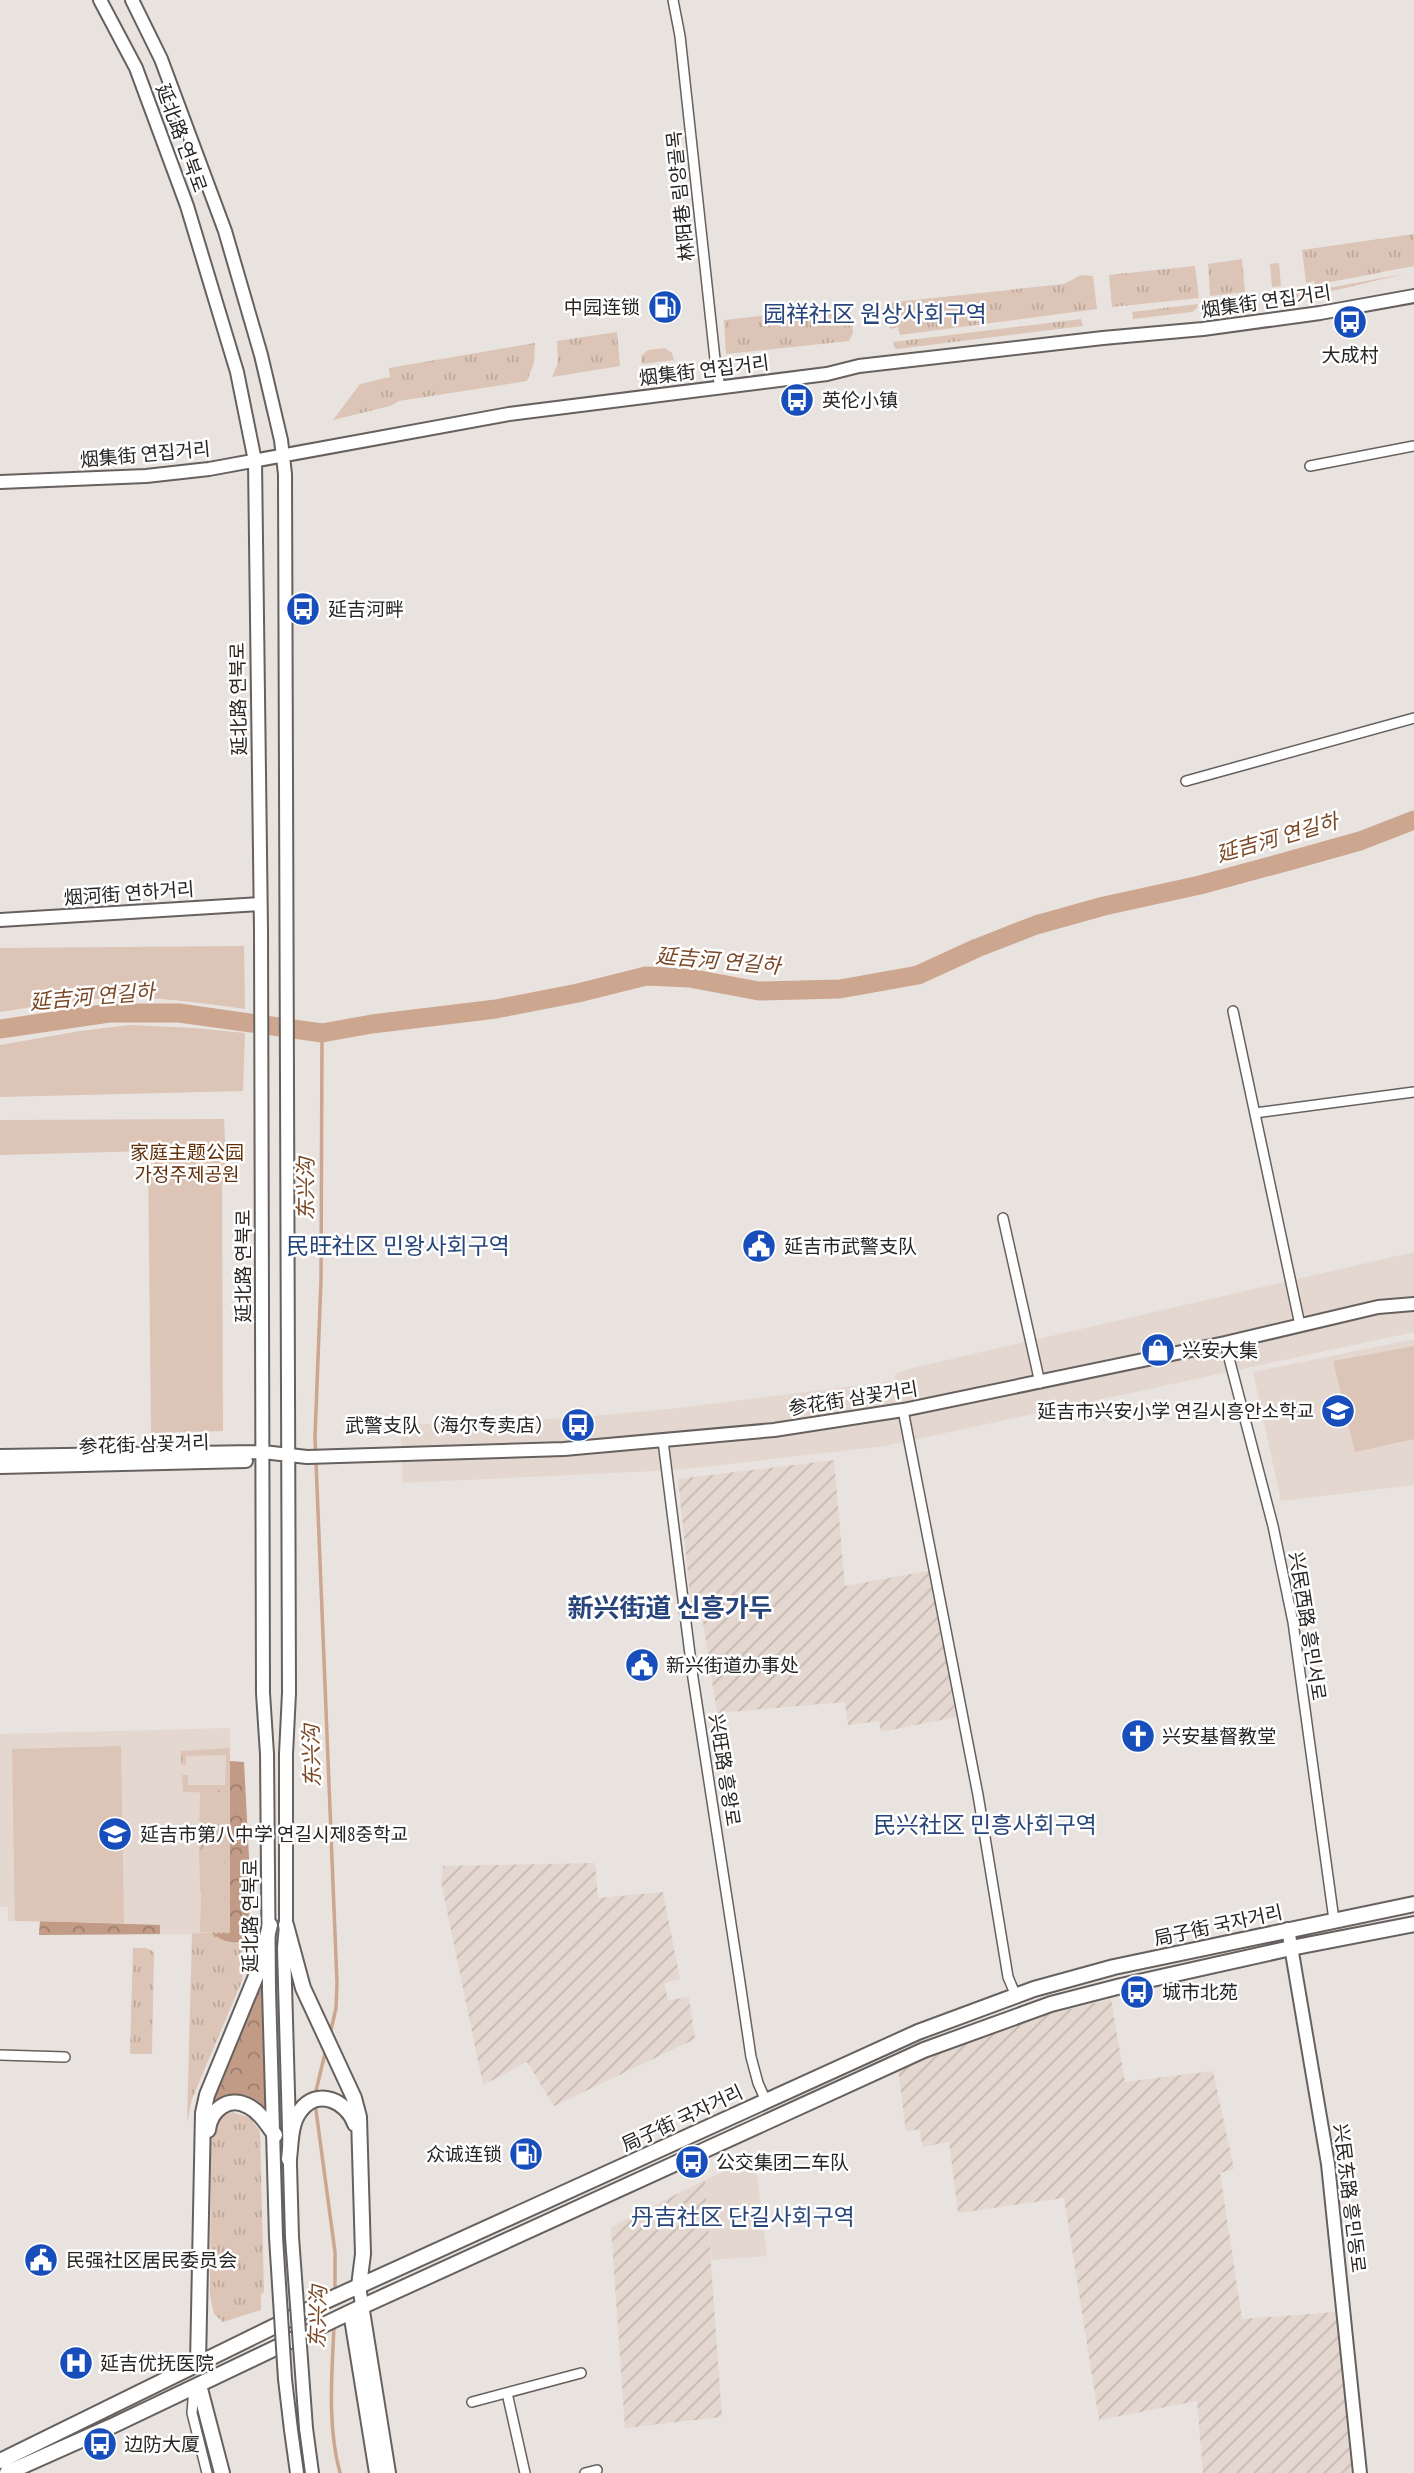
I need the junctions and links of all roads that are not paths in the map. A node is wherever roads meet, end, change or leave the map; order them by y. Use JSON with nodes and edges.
{"nodes":[{"id":1,"x":100,"y":0,"type":"edge"},
{"id":2,"x":132,"y":0,"type":"edge"},
{"id":3,"x":673,"y":0,"type":"edge"},
{"id":4,"x":1414,"y":296,"type":"edge"},
{"id":5,"x":720,"y":388,"type":"junction"},
{"id":6,"x":1414,"y":446,"type":"edge"},
{"id":7,"x":284,"y":456,"type":"junction"},
{"id":8,"x":255,"y":461,"type":"junction"},
{"id":9,"x":1310,"y":466,"type":"dead end"},
{"id":10,"x":0,"y":482,"type":"edge"},
{"id":11,"x":1414,"y":718,"type":"edge"},
{"id":12,"x":1186,"y":781,"type":"dead end"},
{"id":13,"x":260,"y":904,"type":"junction"},
{"id":14,"x":0,"y":920,"type":"edge"},
{"id":15,"x":1233,"y":1011,"type":"dead end"},
{"id":16,"x":1414,"y":1092,"type":"edge"},
{"id":17,"x":1255,"y":1113,"type":"junction"},
{"id":18,"x":1003,"y":1218,"type":"dead end"},
{"id":19,"x":1414,"y":1304,"type":"edge"},
{"id":20,"x":1300,"y":1325,"type":"junction"},
{"id":21,"x":1225,"y":1343,"type":"junction"},
{"id":22,"x":1040,"y":1383,"type":"junction"},
{"id":23,"x":903,"y":1410,"type":"junction"},
{"id":24,"x":663,"y":1441,"type":"junction"},
{"id":25,"x":0,"y":1456,"type":"edge"},
{"id":26,"x":263,"y":1456,"type":"junction"},
{"id":27,"x":288,"y":1456,"type":"junction"},
{"id":28,"x":0,"y":1467,"type":"edge"},
{"id":29,"x":1414,"y":1904,"type":"edge"},
{"id":30,"x":1334,"y":1920,"type":"junction"},
{"id":31,"x":1414,"y":1924,"type":"edge"},
{"id":32,"x":270,"y":1925,"type":"junction"},
{"id":33,"x":286,"y":1926,"type":"junction"},
{"id":34,"x":1288,"y":1929,"type":"junction"},
{"id":35,"x":1291,"y":1948,"type":"junction"},
{"id":36,"x":1016,"y":1996,"type":"junction"},
{"id":37,"x":0,"y":2055,"type":"edge"},
{"id":38,"x":65,"y":2057,"type":"dead end"},
{"id":39,"x":766,"y":2101,"type":"junction"},
{"id":40,"x":275,"y":2135,"type":"junction"},
{"id":41,"x":289,"y":2159,"type":"junction"},
{"id":42,"x":354,"y":2289,"type":"junction"},
{"id":43,"x":353,"y":2311,"type":"junction"},
{"id":44,"x":200,"y":2363,"type":"junction"},
{"id":45,"x":581,"y":2372,"type":"dead end"},
{"id":46,"x":196,"y":2386,"type":"junction"},
{"id":47,"x":507,"y":2393,"type":"junction"},
{"id":48,"x":472,"y":2402,"type":"dead end"},
{"id":49,"x":0,"y":2461,"type":"edge"},
{"id":50,"x":597,"y":2470,"type":"dead end"},
{"id":51,"x":7,"y":2473,"type":"edge"},
{"id":52,"x":207,"y":2473,"type":"edge"},
{"id":53,"x":216,"y":2473,"type":"edge"},
{"id":54,"x":222,"y":2473,"type":"edge"},
{"id":55,"x":297,"y":2473,"type":"edge"},
{"id":56,"x":313,"y":2473,"type":"edge"},
{"id":57,"x":377,"y":2473,"type":"edge"},
{"id":58,"x":389,"y":2473,"type":"edge"},
{"id":59,"x":526,"y":2473,"type":"edge"},
{"id":60,"x":585,"y":2473,"type":"edge"},
{"id":61,"x":1360,"y":2473,"type":"edge"}],
"edges":[{"from":1,"to":8,"type":"main road","name":"延北路 연북로"},
{"from":2,"to":7,"type":"main road","name":"延北路 연북로"},
{"from":3,"to":5,"type":"street","name":"林阳巷 림양골목"},
{"from":4,"to":5,"type":"main road","name":"烟集街 연집거리"},
{"from":5,"to":7,"type":"main road","name":"烟集街 연집거리"},
{"from":6,"to":9,"type":"street"},
{"from":7,"to":8,"type":"main road","name":"烟集街 연집거리"},
{"from":7,"to":27,"type":"main road","name":"延北路 연북로"},
{"from":8,"to":10,"type":"main road","name":"烟集街 연집거리"},
{"from":8,"to":13,"type":"main road","name":"延北路 연북로"},
{"from":11,"to":12,"type":"street"},
{"from":13,"to":14,"type":"main road","name":"烟河街 연하거리"},
{"from":13,"to":26,"type":"main road","name":"延北路 연북로"},
{"from":15,"to":17,"type":"street"},
{"from":16,"to":17,"type":"street"},
{"from":17,"to":20,"type":"street"},
{"from":18,"to":22,"type":"street"},
{"from":19,"to":20,"type":"main road","name":"参花街 삼꽃거리"},
{"from":20,"to":21,"type":"main road","name":"参花街 삼꽃거리"},
{"from":21,"to":22,"type":"main road","name":"参花街 삼꽃거리"},
{"from":21,"to":30,"type":"street","name":"兴民西路 흥민서로"},
{"from":22,"to":23,"type":"main road","name":"参花街 삼꽃거리"},
{"from":23,"to":24,"type":"main road","name":"参花街 삼꽃거리"},
{"from":23,"to":36,"type":"street"},
{"from":24,"to":27,"type":"main road","name":"参花街 삼꽃거리"},
{"from":24,"to":39,"type":"street","name":"兴旺路 흥왕로"},
{"from":25,"to":26,"type":"main road","name":"参花街 삼꽃거리"},
{"from":26,"to":27,"type":"main road","name":"参花街 삼꽃거리"},
{"from":26,"to":28,"type":"main road","name":"参花街 삼꽃거리"},
{"from":26,"to":32,"type":"main road","name":"延北路 연북로"},
{"from":27,"to":33,"type":"main road","name":"延北路 연북로"},
{"from":29,"to":30,"type":"main road","name":"局子街 국자거리"},
{"from":30,"to":34,"type":"main road","name":"局子街 국자거리"},
{"from":31,"to":35,"type":"main road","name":"局子街 국자거리"},
{"from":32,"to":40,"type":"main road","name":"延北路 연북로"},
{"from":32,"to":44,"type":"main road"},
{"from":33,"to":41,"type":"main road","name":"延北路 연북로"},
{"from":33,"to":42,"type":"main road"},
{"from":34,"to":35,"type":"main road","name":"兴民东路 흥민동로"},
{"from":34,"to":36,"type":"main road","name":"局子街 국자거리"},
{"from":35,"to":43,"type":"main road","name":"局子街 국자거리"},
{"from":35,"to":61,"type":"main road","name":"兴民东路 흥민동로"},
{"from":36,"to":39,"type":"main road","name":"局子街 국자거리"},
{"from":37,"to":38,"type":"street"},
{"from":39,"to":42,"type":"main road","name":"局子街 국자거리"},
{"from":40,"to":44,"type":"main road"},
{"from":40,"to":55,"type":"main road","name":"延北路 연북로","bridge":true},
{"from":41,"to":42,"type":"main road"},
{"from":41,"to":56,"type":"main road","name":"延北路 연북로","bridge":true},
{"from":42,"to":43,"type":"main road"},
{"from":42,"to":44,"type":"main road","name":"局子街 국자거리"},
{"from":43,"to":46,"type":"main road","name":"局子街 국자거리"},
{"from":43,"to":57,"type":"main road"},
{"from":43,"to":58,"type":"main road"},
{"from":44,"to":49,"type":"main road","name":"局子街 국자거리"},
{"from":45,"to":47,"type":"street"},
{"from":46,"to":51,"type":"main road","name":"局子街 국자거리"},
{"from":46,"to":52,"type":"street"},
{"from":46,"to":53,"type":"main road"},
{"from":46,"to":54,"type":"main road"},
{"from":47,"to":48,"type":"street"},
{"from":47,"to":59,"type":"street"},
{"from":50,"to":60,"type":"street"}]}
